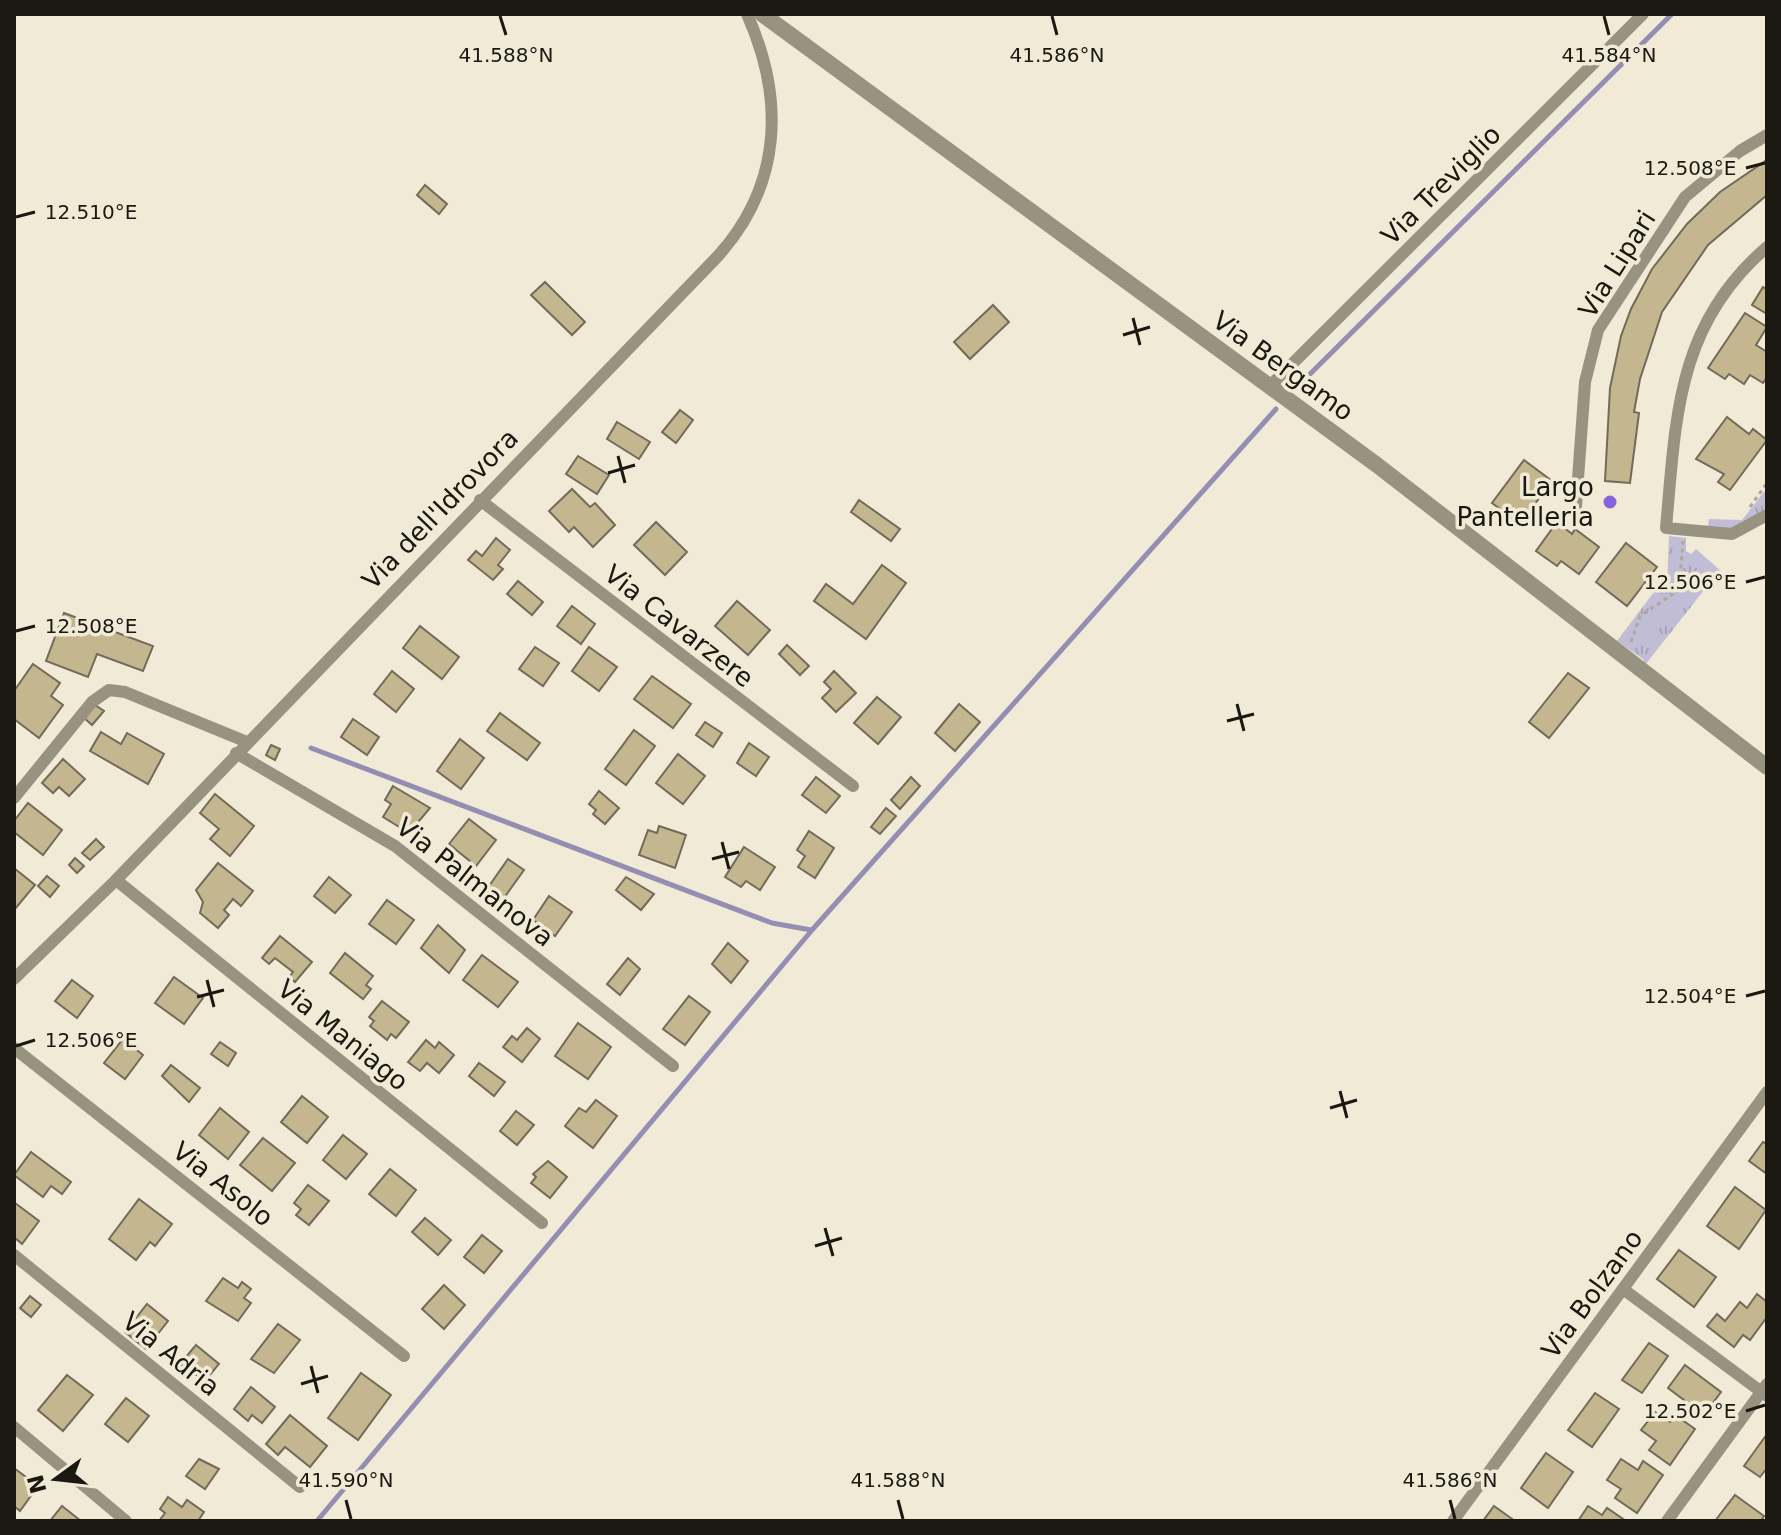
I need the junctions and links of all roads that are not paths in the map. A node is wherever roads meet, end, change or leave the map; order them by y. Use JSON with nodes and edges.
{"nodes":[{"id":1,"x":747,"y":14,"type":"edge"},
{"id":2,"x":762,"y":14,"type":"edge"},
{"id":3,"x":1643,"y":14,"type":"edge"},
{"id":4,"x":1767,"y":135,"type":"edge"},
{"id":5,"x":1767,"y":247,"type":"edge"},
{"id":6,"x":1270,"y":386,"type":"junction"},
{"id":7,"x":480,"y":500,"type":"junction"},
{"id":8,"x":1576,"y":506,"type":"dead end"},
{"id":9,"x":1767,"y":515,"type":"edge"},
{"id":10,"x":247,"y":742,"type":"junction"},
{"id":11,"x":236,"y":753,"type":"junction"},
{"id":12,"x":1767,"y":767,"type":"edge"},
{"id":13,"x":853,"y":786,"type":"dead end"},
{"id":14,"x":14,"y":798,"type":"edge"},
{"id":15,"x":116,"y":880,"type":"junction"},
{"id":16,"x":14,"y":979,"type":"edge"},
{"id":17,"x":14,"y":1048,"type":"edge"},
{"id":18,"x":673,"y":1066,"type":"dead end"},
{"id":19,"x":1767,"y":1092,"type":"edge"},
{"id":20,"x":542,"y":1223,"type":"dead end"},
{"id":21,"x":14,"y":1255,"type":"edge"},
{"id":22,"x":1623,"y":1289,"type":"junction"},
{"id":23,"x":404,"y":1356,"type":"dead end"},
{"id":24,"x":1765,"y":1391,"type":"edge"},
{"id":25,"x":14,"y":1427,"type":"edge"},
{"id":26,"x":300,"y":1487,"type":"dead end"},
{"id":27,"x":126,"y":1521,"type":"edge"},
{"id":28,"x":1453,"y":1521,"type":"edge"},
{"id":29,"x":1667,"y":1521,"type":"edge"}],
"edges":[{"from":1,"to":7,"type":"street","name":"Via dell'Idrovora"},
{"from":2,"to":6,"type":"street","name":"Via Bergamo"},
{"from":3,"to":6,"type":"street","name":"Via Treviglio"},
{"from":4,"to":8,"type":"street","name":"Via Lipari"},
{"from":5,"to":9,"type":"street"},
{"from":6,"to":12,"type":"street","name":"Via Bergamo"},
{"from":7,"to":10,"type":"street","name":"Via dell'Idrovora"},
{"from":7,"to":13,"type":"street","name":"Via Cavarzere"},
{"from":10,"to":11,"type":"street","name":"Via dell'Idrovora"},
{"from":10,"to":14,"type":"street"},
{"from":11,"to":15,"type":"street","name":"Via dell'Idrovora"},
{"from":11,"to":18,"type":"street","name":"Via Palmanova"},
{"from":15,"to":16,"type":"street","name":"Via dell'Idrovora"},
{"from":15,"to":20,"type":"street","name":"Via Maniago"},
{"from":17,"to":23,"type":"street","name":"Via Asolo"},
{"from":19,"to":22,"type":"street","name":"Via Bolzano"},
{"from":21,"to":26,"type":"street","name":"Via Adria"},
{"from":22,"to":24,"type":"street"},
{"from":22,"to":28,"type":"street","name":"Via Bolzano"},
{"from":24,"to":29,"type":"street"},
{"from":25,"to":27,"type":"street"}]}
